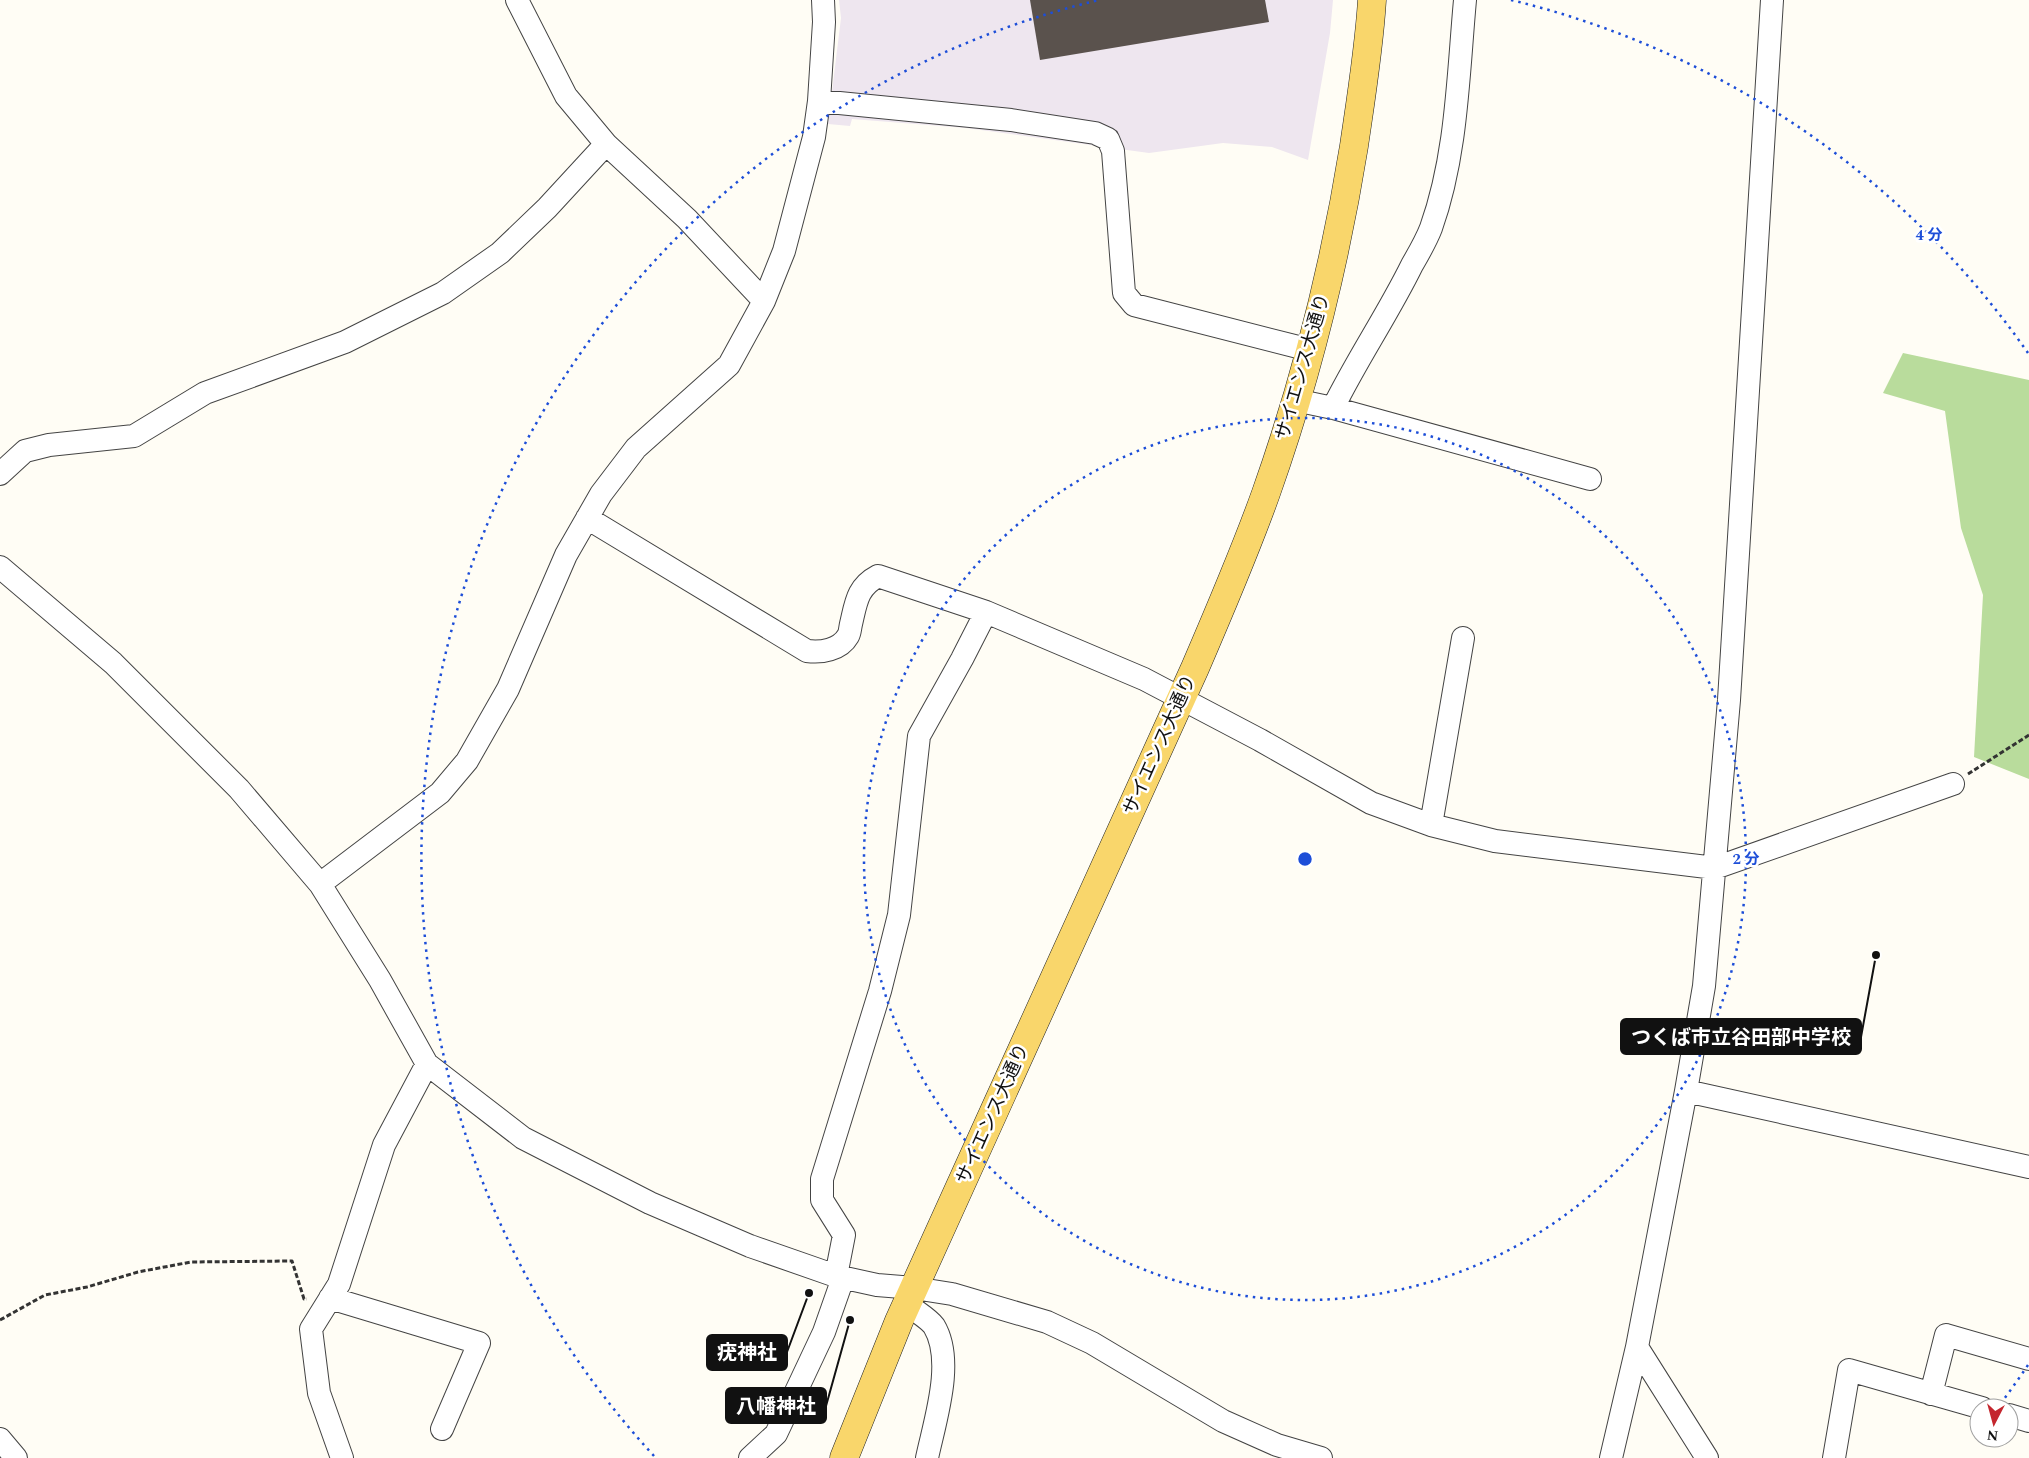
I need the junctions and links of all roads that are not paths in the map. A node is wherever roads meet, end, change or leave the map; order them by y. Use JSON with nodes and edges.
{"nodes":[{"id":1,"x":517,"y":0,"type":"edge"},
{"id":2,"x":823,"y":0,"type":"edge"},
{"id":3,"x":1372,"y":0,"type":"edge"},
{"id":4,"x":1465,"y":0,"type":"edge"},
{"id":5,"x":1772,"y":0,"type":"edge"},
{"id":6,"x":819,"y":101,"type":"junction"},
{"id":7,"x":606,"y":144,"type":"junction"},
{"id":8,"x":764,"y":301,"type":"junction"},
{"id":9,"x":1310,"y":350,"type":"junction"},
{"id":10,"x":1296,"y":400,"type":"junction"},
{"id":11,"x":1333,"y":408,"type":"junction"},
{"id":12,"x":0,"y":474,"type":"edge"},
{"id":13,"x":1590,"y":479,"type":"dead end"},
{"id":14,"x":587,"y":518,"type":"junction"},
{"id":15,"x":0,"y":567,"type":"edge"},
{"id":16,"x":986,"y":612,"type":"junction"},
{"id":17,"x":1463,"y":638,"type":"dead end"},
{"id":18,"x":1181,"y":698,"type":"junction"},
{"id":19,"x":1953,"y":784,"type":"road end"},
{"id":20,"x":1431,"y":825,"type":"junction"},
{"id":21,"x":1715,"y":868,"type":"junction"},
{"id":22,"x":320,"y":884,"type":"junction"},
{"id":23,"x":427,"y":1064,"type":"junction"},
{"id":24,"x":1686,"y":1091,"type":"junction"},
{"id":25,"x":2029,"y":1167,"type":"edge"},
{"id":26,"x":839,"y":1277,"type":"junction"},
{"id":27,"x":910,"y":1296,"type":"junction"},
{"id":28,"x":330,"y":1298,"type":"junction"},
{"id":29,"x":1637,"y":1347,"type":"junction"},
{"id":30,"x":2029,"y":1358,"type":"edge"},
{"id":31,"x":1932,"y":1394,"type":"junction"},
{"id":32,"x":1969,"y":1404,"type":"edge"},
{"id":33,"x":442,"y":1430,"type":"dead end"},
{"id":34,"x":0,"y":1439,"type":"edge"},
{"id":35,"x":16,"y":1458,"type":"edge"},
{"id":36,"x":342,"y":1458,"type":"edge"},
{"id":37,"x":750,"y":1458,"type":"edge"},
{"id":38,"x":844,"y":1458,"type":"edge"},
{"id":39,"x":927,"y":1458,"type":"edge"},
{"id":40,"x":1321,"y":1458,"type":"edge"},
{"id":41,"x":1611,"y":1458,"type":"edge"},
{"id":42,"x":1707,"y":1458,"type":"edge"},
{"id":43,"x":1834,"y":1458,"type":"edge"}],
"edges":[{"from":1,"to":7,"type":"street"},
{"from":2,"to":6,"type":"street"},
{"from":3,"to":9,"type":"main road","name":"サイエンス大通り"},
{"from":4,"to":11,"type":"street"},
{"from":5,"to":21,"type":"street"},
{"from":6,"to":8,"type":"street"},
{"from":6,"to":9,"type":"street"},
{"from":7,"to":8,"type":"street"},
{"from":7,"to":12,"type":"street"},
{"from":8,"to":14,"type":"street"},
{"from":9,"to":10,"type":"main road","name":"サイエンス大通り"},
{"from":10,"to":11,"type":"street"},
{"from":10,"to":18,"type":"main road","name":"サイエンス大通り"},
{"from":11,"to":13,"type":"street"},
{"from":14,"to":16,"type":"street"},
{"from":14,"to":22,"type":"street"},
{"from":15,"to":22,"type":"street"},
{"from":16,"to":18,"type":"street"},
{"from":16,"to":26,"type":"street"},
{"from":17,"to":20,"type":"street"},
{"from":18,"to":20,"type":"street"},
{"from":18,"to":27,"type":"main road","name":"サイエンス大通り"},
{"from":19,"to":21,"type":"street"},
{"from":20,"to":21,"type":"street"},
{"from":21,"to":24,"type":"street"},
{"from":22,"to":23,"type":"street"},
{"from":23,"to":26,"type":"street"},
{"from":23,"to":28,"type":"street"},
{"from":24,"to":25,"type":"street"},
{"from":24,"to":29,"type":"street"},
{"from":26,"to":27,"type":"street"},
{"from":26,"to":37,"type":"street"},
{"from":27,"to":38,"type":"main road","name":"サイエンス大通り"},
{"from":27,"to":39,"type":"street"},
{"from":27,"to":40,"type":"street"},
{"from":28,"to":33,"type":"street"},
{"from":28,"to":36,"type":"street"},
{"from":29,"to":41,"type":"street"},
{"from":29,"to":42,"type":"street"},
{"from":30,"to":31,"type":"street"},
{"from":31,"to":32,"type":"street"},
{"from":31,"to":43,"type":"street"},
{"from":34,"to":35,"type":"street"}]}
